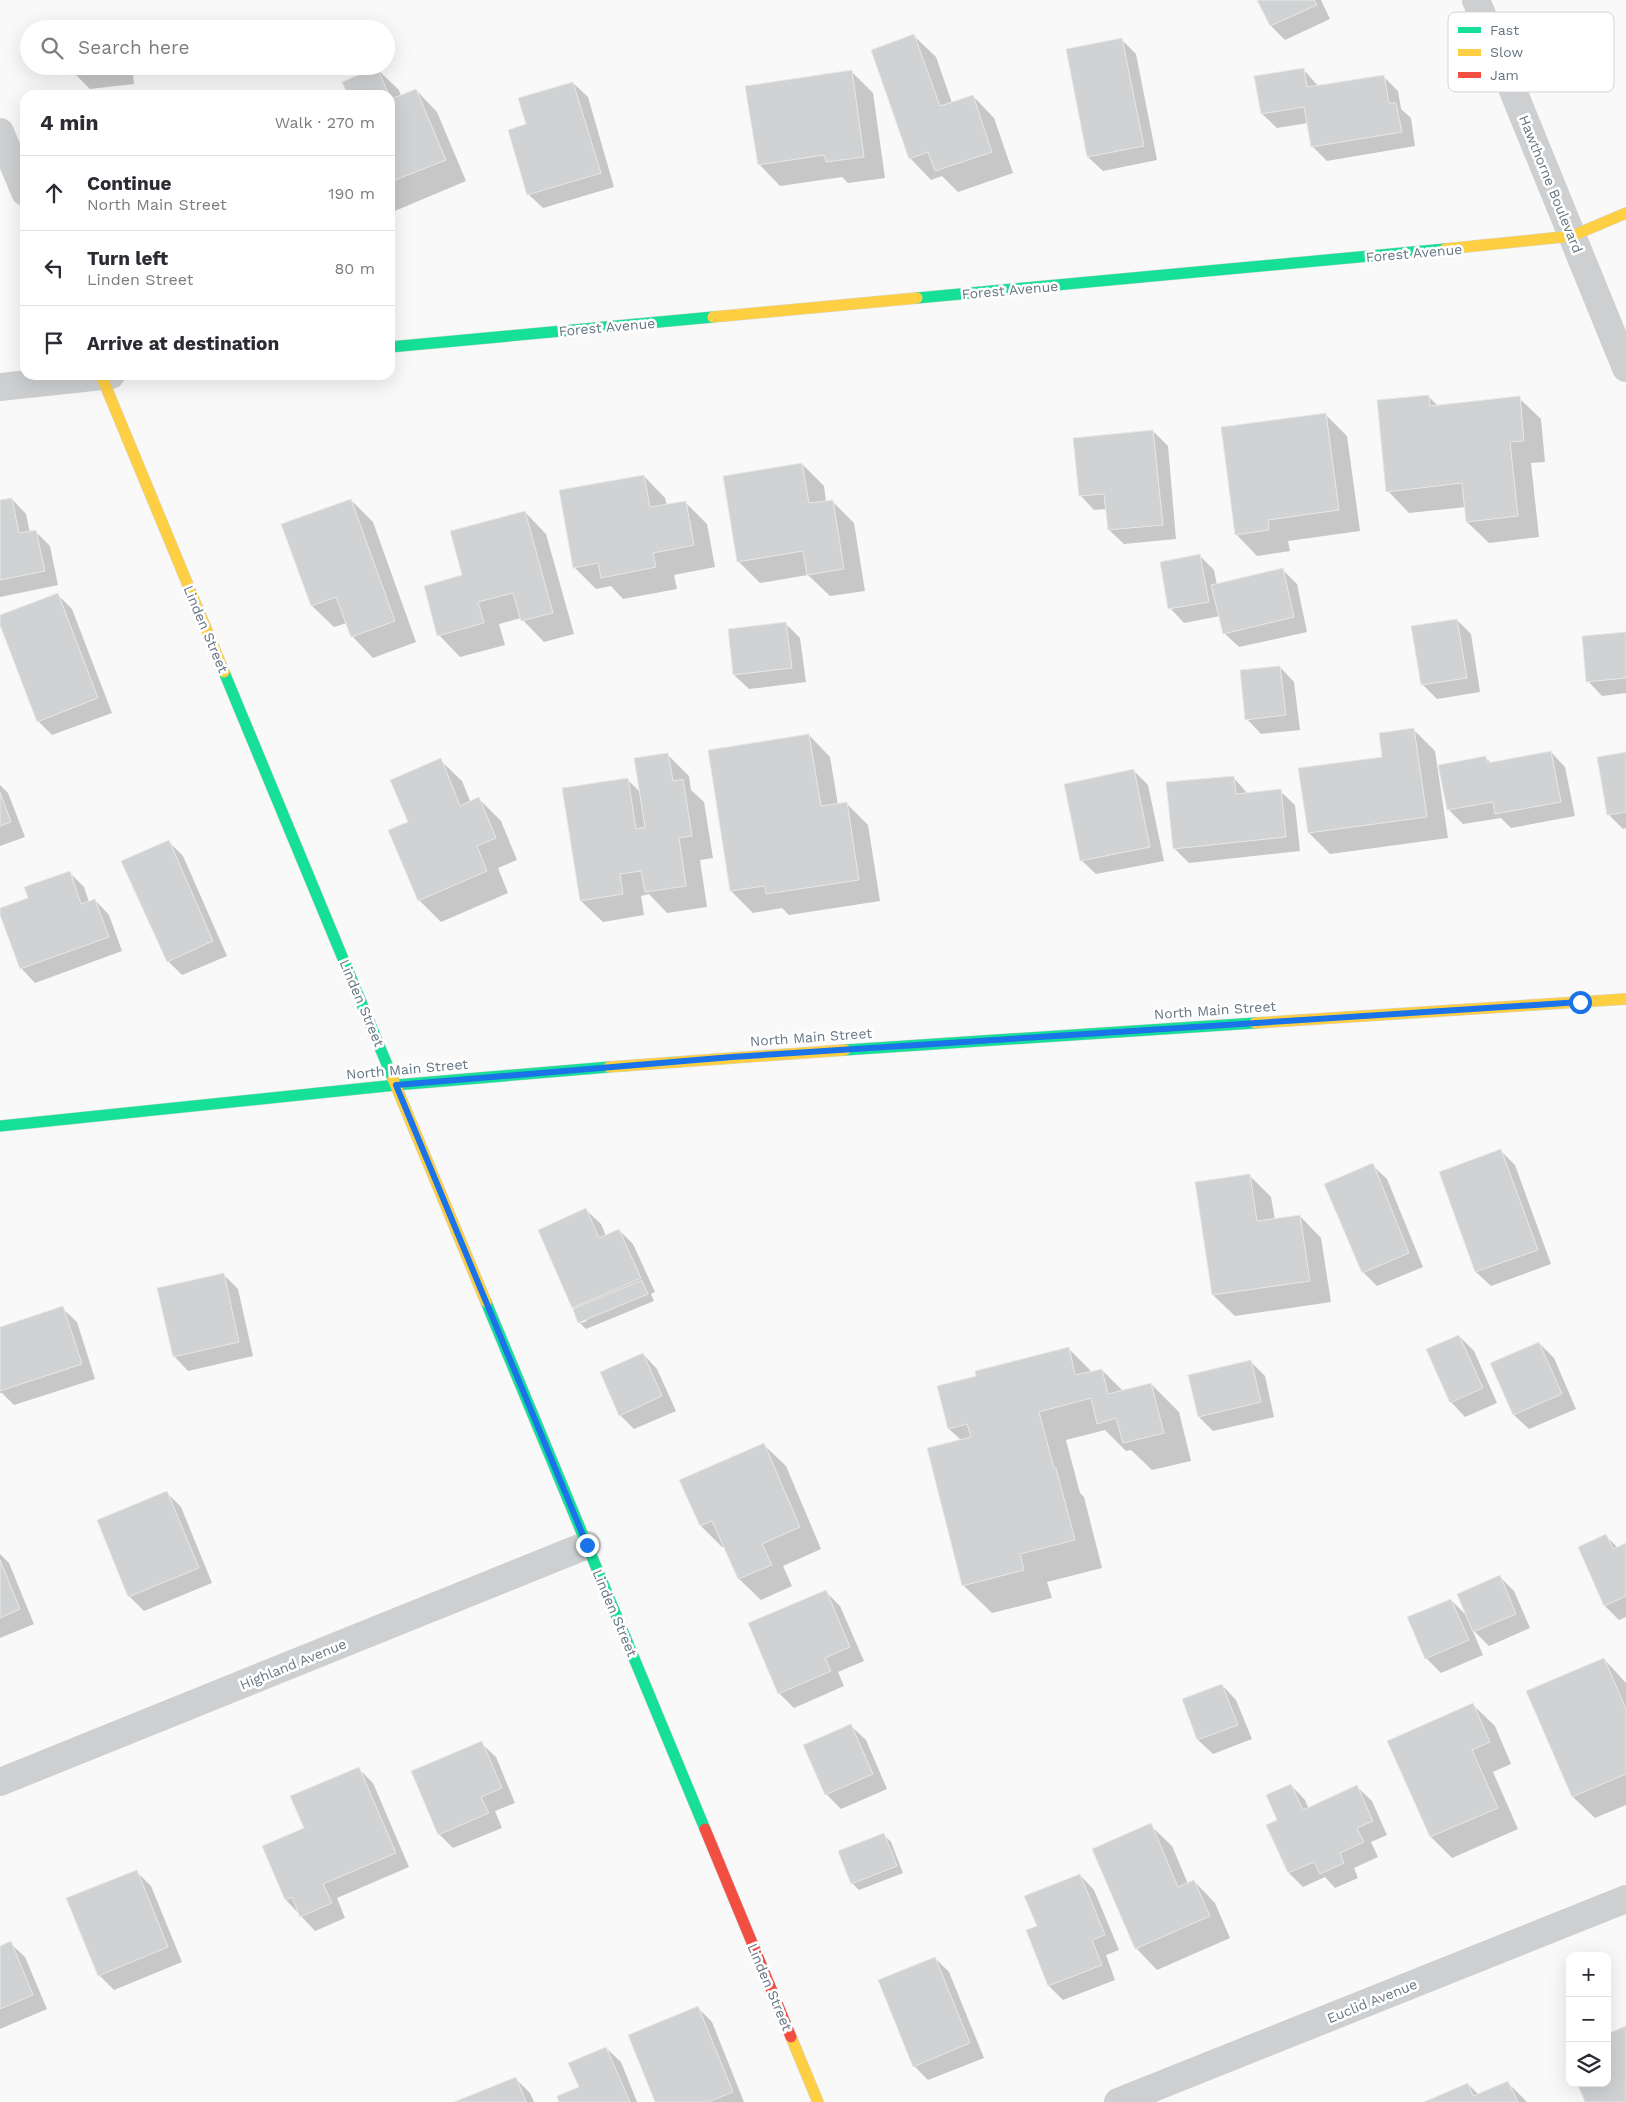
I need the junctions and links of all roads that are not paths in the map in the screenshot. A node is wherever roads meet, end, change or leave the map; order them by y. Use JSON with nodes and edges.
{"nodes":[{"id":1,"x":1476,"y":0,"type":"edge"},
{"id":2,"x":1481,"y":12,"type":"edge"},
{"id":3,"x":1513,"y":92,"type":"edge"},
{"id":4,"x":0,"y":132,"type":"edge"},
{"id":5,"x":20,"y":180,"type":"edge"},
{"id":6,"x":1626,"y":213,"type":"edge"},
{"id":7,"x":1572,"y":236,"type":"junction"},
{"id":8,"x":395,"y":348,"type":"edge"},
{"id":9,"x":1626,"y":368,"type":"edge"},
{"id":10,"x":61,"y":380,"type":"edge"},
{"id":11,"x":106,"y":380,"type":"edge"},
{"id":12,"x":0,"y":387,"type":"edge"},
{"id":13,"x":1626,"y":999,"type":"edge"},
{"id":14,"x":396,"y":1085,"type":"junction"},
{"id":15,"x":0,"y":1126,"type":"edge"},
{"id":16,"x":587,"y":1545,"type":"junction"},
{"id":17,"x":0,"y":1782,"type":"edge"},
{"id":18,"x":1626,"y":1899,"type":"edge"},
{"id":19,"x":818,"y":2102,"type":"edge"},
{"id":20,"x":1118,"y":2102,"type":"edge"}],
"edges":[{"from":1,"to":2,"type":"street","name":"Hawthorne Boulevard"},
{"from":3,"to":7,"type":"street","name":"Hawthorne Boulevard"},
{"from":4,"to":5,"type":"street"},
{"from":6,"to":7,"type":"street","name":"Forest Avenue"},
{"from":7,"to":8,"type":"street","name":"Forest Avenue"},
{"from":7,"to":9,"type":"street","name":"Hawthorne Boulevard"},
{"from":10,"to":12,"type":"street"},
{"from":11,"to":14,"type":"street","name":"Linden Street"},
{"from":13,"to":14,"type":"street","name":"North Main Street"},
{"from":14,"to":15,"type":"street","name":"North Main Street"},
{"from":14,"to":16,"type":"street","name":"Linden Street"},
{"from":16,"to":17,"type":"street","name":"Highland Avenue"},
{"from":16,"to":19,"type":"street","name":"Linden Street"},
{"from":18,"to":20,"type":"street","name":"Euclid Avenue"}]}
